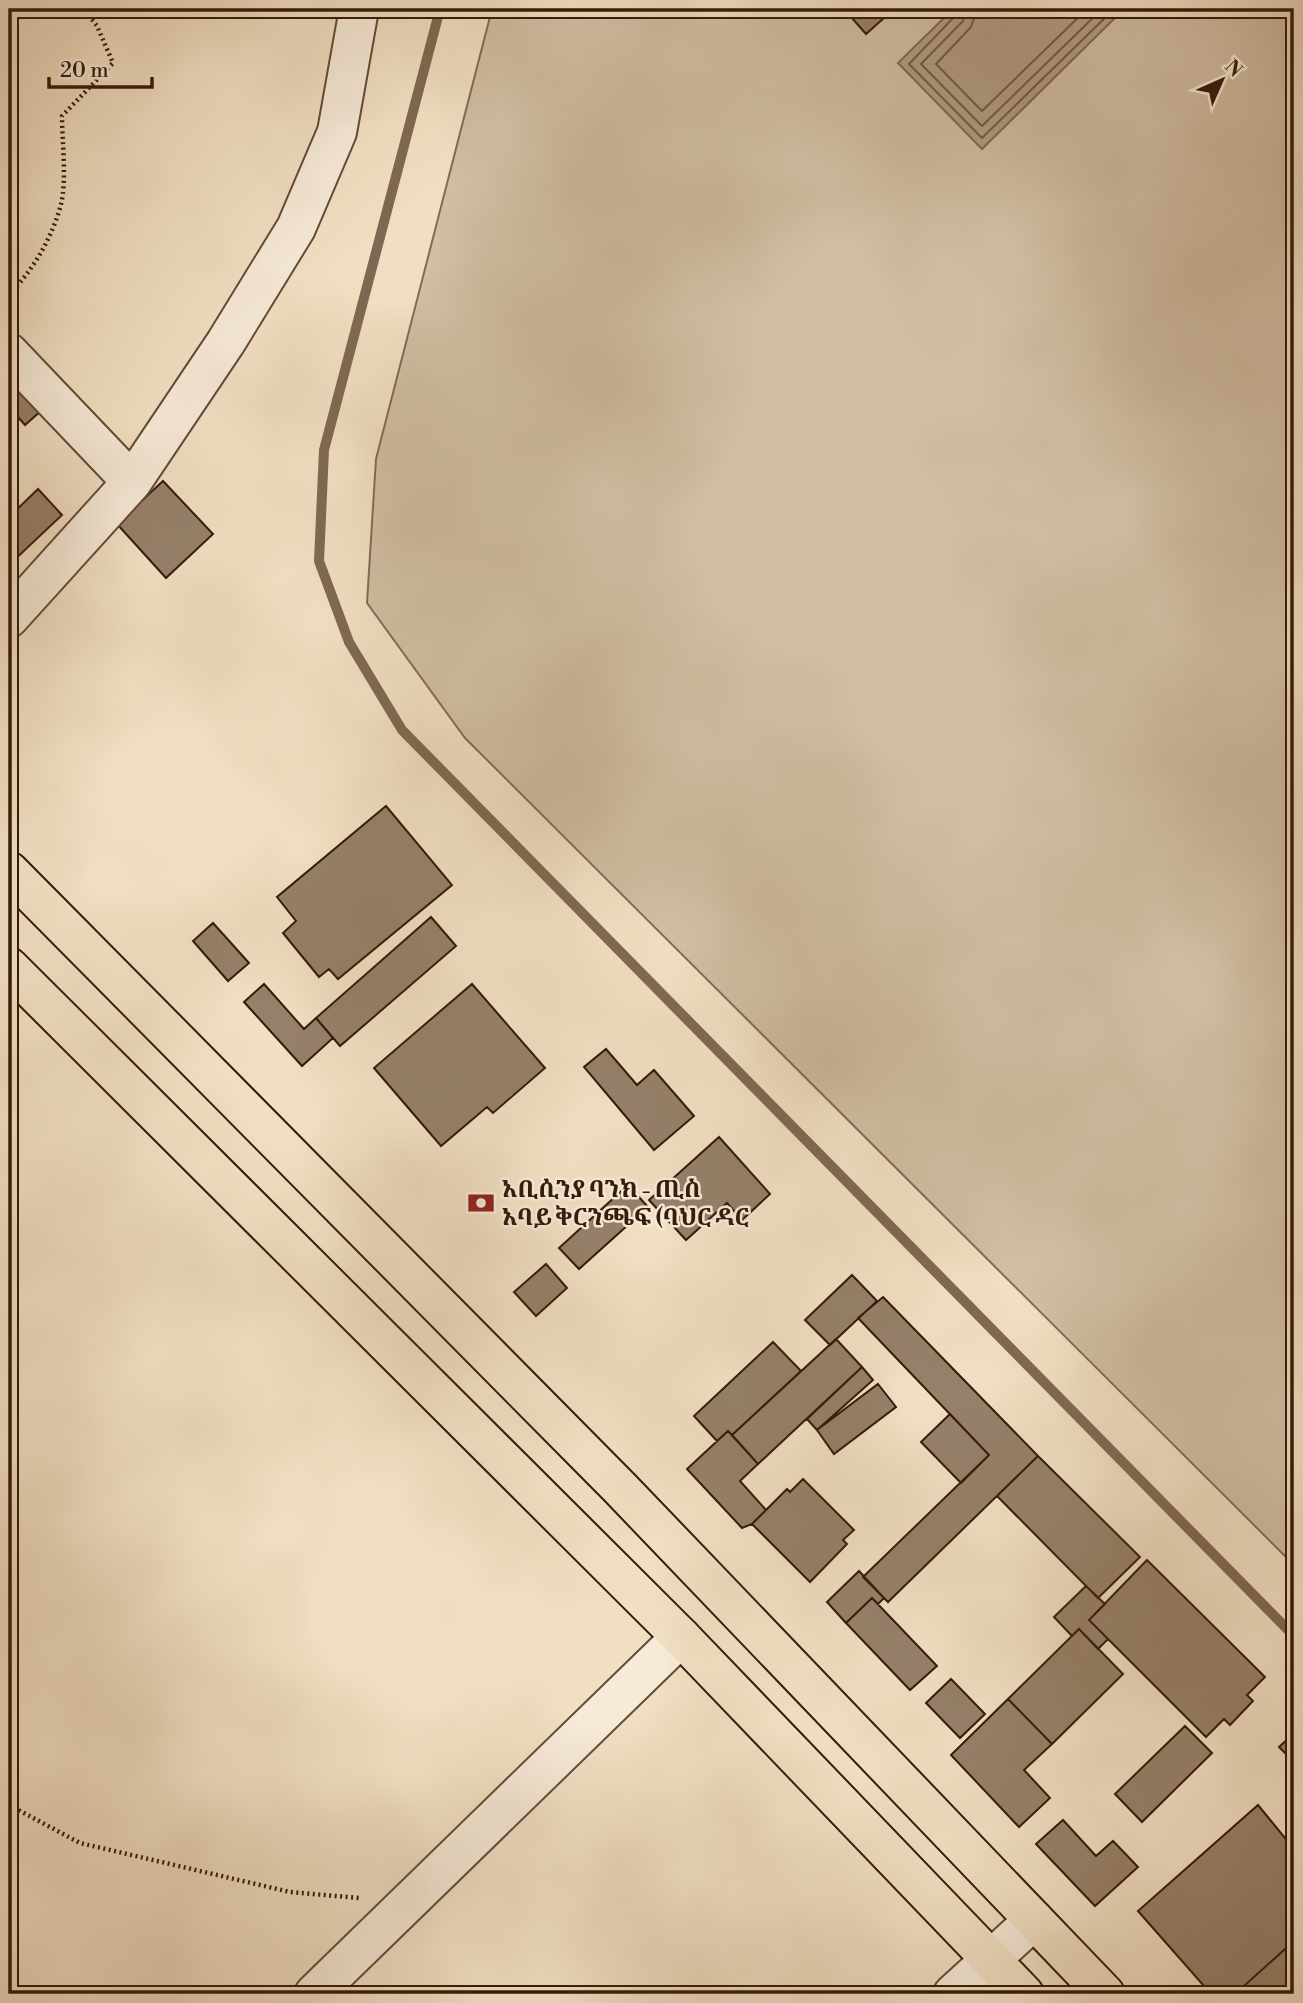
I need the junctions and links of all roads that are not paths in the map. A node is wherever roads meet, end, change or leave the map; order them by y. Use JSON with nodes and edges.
{"nodes":[{"id":1,"x":359,"y":9,"type":"edge"},
{"id":2,"x":9,"y":353,"type":"edge"},
{"id":3,"x":132,"y":482,"type":"junction"},
{"id":4,"x":9,"y":618,"type":"edge"},
{"id":5,"x":9,"y":871,"type":"edge"},
{"id":6,"x":9,"y":967,"type":"edge"},
{"id":7,"x":681,"y":1637,"type":"junction"},
{"id":8,"x":1034,"y":1920,"type":"junction"},
{"id":9,"x":991,"y":1960,"type":"junction"},
{"id":10,"x":314,"y":1994,"type":"edge"},
{"id":11,"x":953,"y":1994,"type":"edge"},
{"id":12,"x":1024,"y":1994,"type":"edge"},
{"id":13,"x":1105,"y":1994,"type":"edge"}],
"edges":[{"from":1,"to":3,"type":"street"},
{"from":2,"to":3,"type":"street"},
{"from":3,"to":4,"type":"street"},
{"from":5,"to":8,"type":"main road"},
{"from":6,"to":7,"type":"main road"},
{"from":7,"to":9,"type":"main road"},
{"from":7,"to":10,"type":"street"},
{"from":8,"to":9,"type":"street"},
{"from":8,"to":13,"type":"main road"},
{"from":9,"to":11,"type":"street"},
{"from":9,"to":12,"type":"main road"}]}
